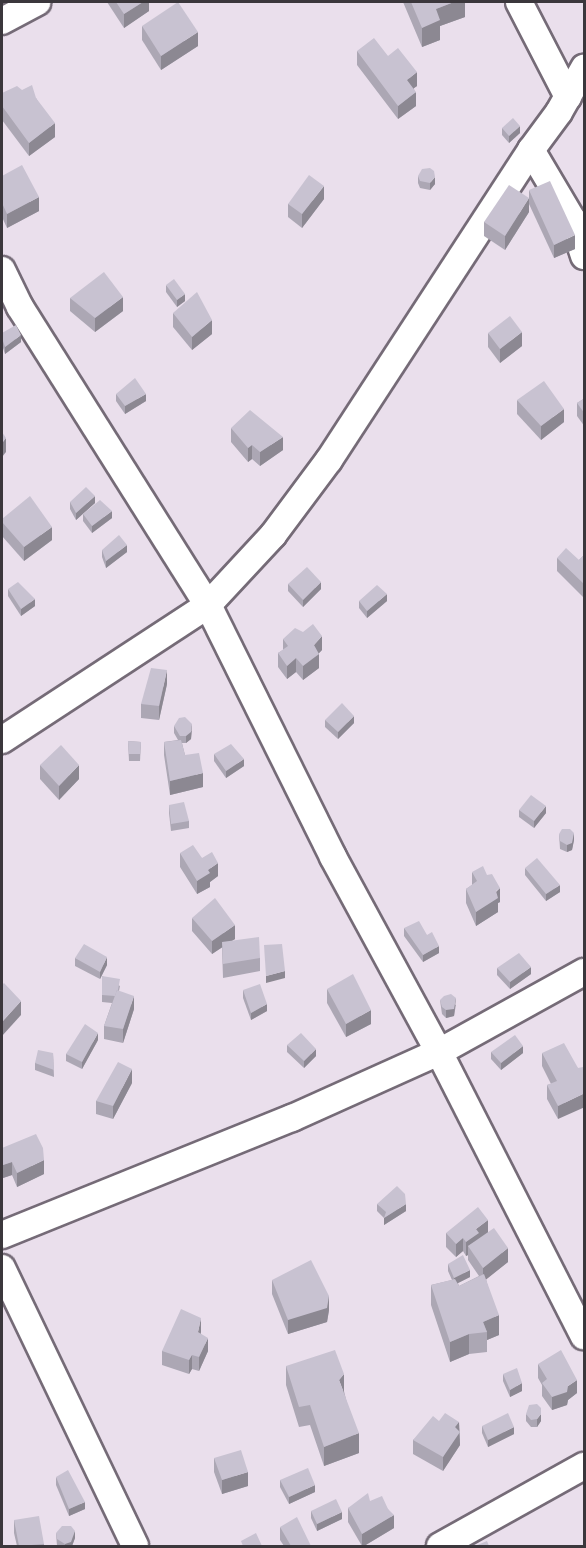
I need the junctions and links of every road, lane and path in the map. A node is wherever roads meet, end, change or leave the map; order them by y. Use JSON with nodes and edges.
{"nodes":[{"id":1,"x":37,"y":2,"type":"edge"},
{"id":2,"x":519,"y":2,"type":"edge"},
{"id":3,"x":2,"y":21,"type":"edge"},
{"id":4,"x":585,"y":68,"type":"edge"},
{"id":5,"x":568,"y":97,"type":"junction"},
{"id":6,"x":531,"y":150,"type":"junction"},
{"id":7,"x":585,"y":256,"type":"edge"},
{"id":8,"x":2,"y":270,"type":"edge"},
{"id":9,"x":208,"y":605,"type":"junction"},
{"id":10,"x":2,"y":740,"type":"edge"},
{"id":11,"x":585,"y":972,"type":"edge"},
{"id":12,"x":439,"y":1052,"type":"junction"},
{"id":13,"x":2,"y":1235,"type":"edge"},
{"id":14,"x":2,"y":1268,"type":"edge"},
{"id":15,"x":585,"y":1336,"type":"edge"},
{"id":16,"x":585,"y":1466,"type":"edge"},
{"id":17,"x":135,"y":1546,"type":"edge"},
{"id":18,"x":440,"y":1546,"type":"edge"}],
"edges":[{"from":1,"to":3,"type":"street"},
{"from":2,"to":5,"type":"street"},
{"from":4,"to":5,"type":"street"},
{"from":5,"to":6,"type":"street"},
{"from":6,"to":7,"type":"street"},
{"from":6,"to":9,"type":"street"},
{"from":8,"to":9,"type":"street"},
{"from":9,"to":10,"type":"street"},
{"from":9,"to":12,"type":"street"},
{"from":11,"to":12,"type":"street"},
{"from":12,"to":13,"type":"street"},
{"from":12,"to":15,"type":"street"},
{"from":14,"to":17,"type":"street"},
{"from":16,"to":18,"type":"street"}]}
